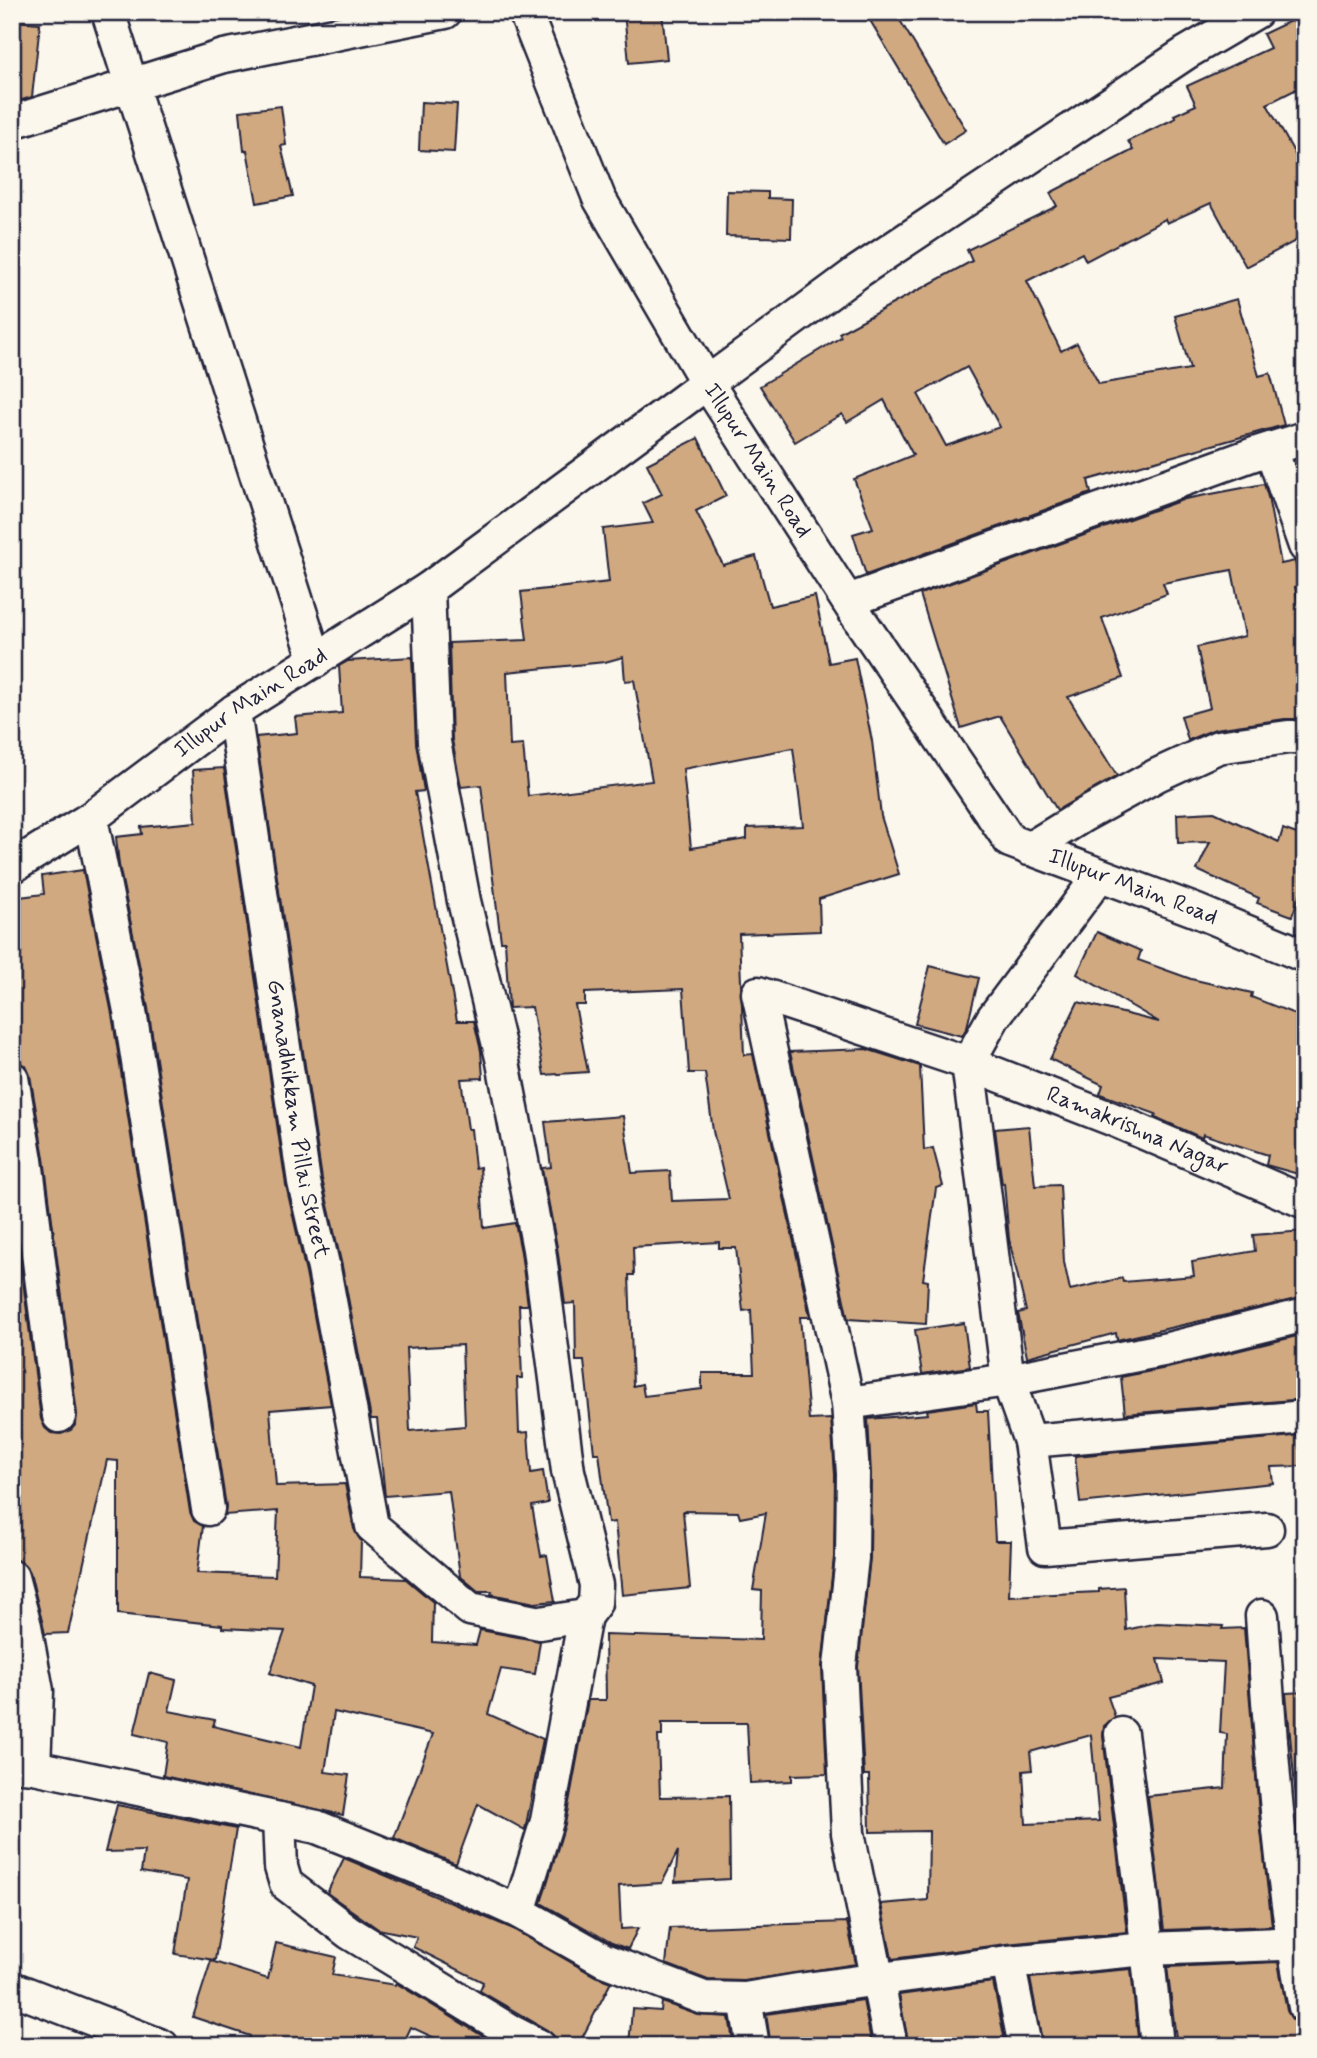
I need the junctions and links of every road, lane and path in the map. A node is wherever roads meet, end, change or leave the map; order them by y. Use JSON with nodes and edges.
{"nodes":[{"id":1,"x":108,"y":12,"type":"edge"},
{"id":2,"x":445,"y":12,"type":"edge"},
{"id":3,"x":525,"y":12,"type":"edge"},
{"id":4,"x":1256,"y":12,"type":"edge"},
{"id":5,"x":130,"y":86,"type":"junction"},
{"id":6,"x":12,"y":122,"type":"edge"},
{"id":7,"x":707,"y":383,"type":"junction"},
{"id":8,"x":1305,"y":438,"type":"edge"},
{"id":9,"x":1271,"y":449,"type":"junction"},
{"id":10,"x":1305,"y":547,"type":"edge"},
{"id":11,"x":428,"y":589,"type":"junction"},
{"id":12,"x":848,"y":601,"type":"junction"},
{"id":13,"x":316,"y":662,"type":"junction"},
{"id":14,"x":234,"y":711,"type":"junction"},
{"id":15,"x":1305,"y":737,"type":"edge"},
{"id":16,"x":91,"y":818,"type":"junction"},
{"id":17,"x":1029,"y":849,"type":"junction"},
{"id":18,"x":12,"y":867,"type":"edge"},
{"id":19,"x":1100,"y":875,"type":"junction"},
{"id":20,"x":1305,"y":956,"type":"edge"},
{"id":21,"x":968,"y":1063,"type":"junction"},
{"id":22,"x":12,"y":1078,"type":"edge"},
{"id":23,"x":1305,"y":1202,"type":"edge"},
{"id":24,"x":1305,"y":1315,"type":"edge"},
{"id":25,"x":1008,"y":1380,"type":"junction"},
{"id":26,"x":848,"y":1403,"type":"junction"},
{"id":27,"x":59,"y":1416,"type":"dead end"},
{"id":28,"x":1305,"y":1417,"type":"edge"},
{"id":29,"x":1030,"y":1441,"type":"junction"},
{"id":30,"x":208,"y":1508,"type":"dead end"},
{"id":31,"x":1267,"y":1529,"type":"dead end"},
{"id":32,"x":12,"y":1577,"type":"edge"},
{"id":33,"x":584,"y":1616,"type":"junction"},
{"id":34,"x":1262,"y":1616,"type":"dead end"},
{"id":35,"x":1121,"y":1734,"type":"dead end"},
{"id":36,"x":23,"y":1766,"type":"edge"},
{"id":37,"x":278,"y":1819,"type":"junction"},
{"id":38,"x":519,"y":1912,"type":"junction"},
{"id":39,"x":1298,"y":1943,"type":"edge"},
{"id":40,"x":1147,"y":1949,"type":"junction"},
{"id":41,"x":1008,"y":1962,"type":"junction"},
{"id":42,"x":879,"y":1980,"type":"junction"},
{"id":43,"x":12,"y":1988,"type":"edge"},
{"id":44,"x":745,"y":1999,"type":"junction"},
{"id":45,"x":1305,"y":2007,"type":"edge"},
{"id":46,"x":162,"y":2046,"type":"edge"},
{"id":47,"x":539,"y":2046,"type":"edge"},
{"id":48,"x":753,"y":2046,"type":"edge"},
{"id":49,"x":891,"y":2046,"type":"edge"},
{"id":50,"x":1025,"y":2046,"type":"edge"},
{"id":51,"x":1157,"y":2046,"type":"edge"}],
"edges":[{"from":1,"to":5,"type":"street"},
{"from":2,"to":5,"type":"street"},
{"from":3,"to":7,"type":"street"},
{"from":4,"to":7,"type":"street"},
{"from":5,"to":6,"type":"street"},
{"from":5,"to":13,"type":"street"},
{"from":7,"to":11,"type":"street","name":"Illupur Main Road"},
{"from":7,"to":12,"type":"street","name":"Illupur Main Road"},
{"from":8,"to":9,"type":"street"},
{"from":9,"to":10,"type":"street"},
{"from":9,"to":12,"type":"street"},
{"from":11,"to":13,"type":"street","name":"Illupur Main Road"},
{"from":11,"to":33,"type":"street"},
{"from":12,"to":17,"type":"street","name":"Illupur Main Road"},
{"from":13,"to":14,"type":"street","name":"Illupur Main Road"},
{"from":14,"to":16,"type":"street","name":"Illupur Main Road"},
{"from":14,"to":33,"type":"street","name":"Gnanadhikkam Pillai Street"},
{"from":15,"to":17,"type":"street"},
{"from":16,"to":18,"type":"street","name":"Illupur Main Road"},
{"from":16,"to":30,"type":"street"},
{"from":17,"to":19,"type":"street","name":"Illupur Main Road"},
{"from":19,"to":20,"type":"street","name":"Illupur Main Road"},
{"from":19,"to":21,"type":"street"},
{"from":21,"to":23,"type":"street","name":"Ramakrishna Nagar"},
{"from":21,"to":25,"type":"street"},
{"from":21,"to":26,"type":"street","name":"Ramakrishna Nagar"},
{"from":22,"to":27,"type":"street"},
{"from":24,"to":25,"type":"street"},
{"from":25,"to":26,"type":"street"},
{"from":25,"to":29,"type":"street"},
{"from":26,"to":42,"type":"street"},
{"from":28,"to":29,"type":"street"},
{"from":29,"to":31,"type":"street"},
{"from":32,"to":36,"type":"street"},
{"from":33,"to":38,"type":"street"},
{"from":34,"to":39,"type":"street"},
{"from":35,"to":40,"type":"street"},
{"from":36,"to":37,"type":"street"},
{"from":37,"to":38,"type":"street"},
{"from":37,"to":47,"type":"street"},
{"from":38,"to":44,"type":"street"},
{"from":39,"to":40,"type":"street"},
{"from":39,"to":45,"type":"street"},
{"from":40,"to":41,"type":"street"},
{"from":40,"to":51,"type":"street"},
{"from":41,"to":42,"type":"street"},
{"from":41,"to":50,"type":"street"},
{"from":42,"to":44,"type":"street"},
{"from":42,"to":49,"type":"street"},
{"from":43,"to":46,"type":"street"},
{"from":44,"to":48,"type":"street"}]}
